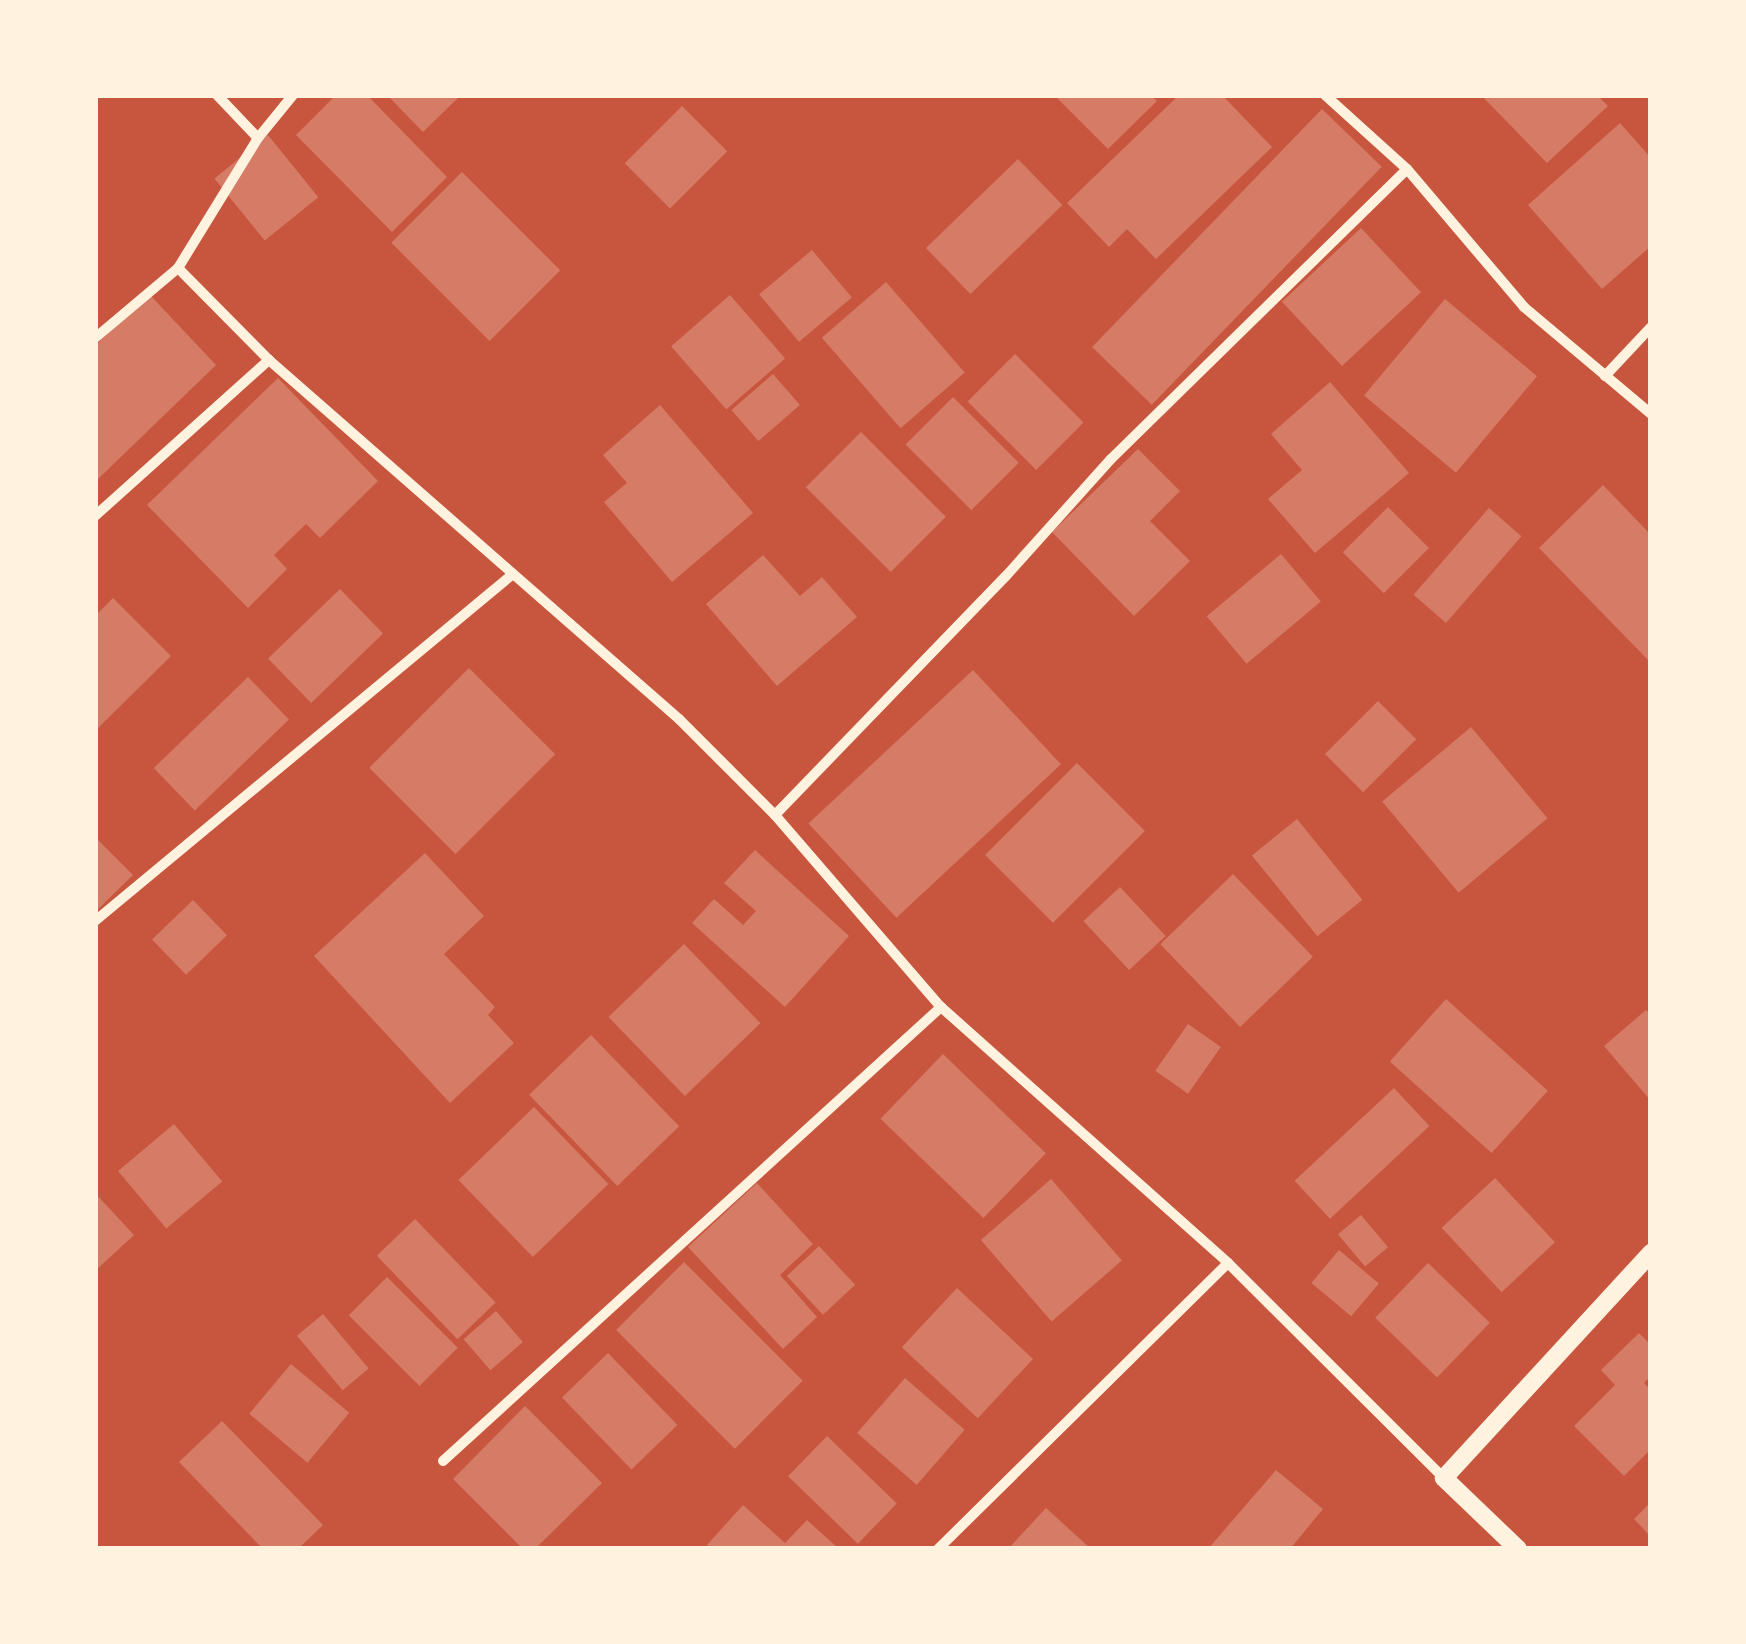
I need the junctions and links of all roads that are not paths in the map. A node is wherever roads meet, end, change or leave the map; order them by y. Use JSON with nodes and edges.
{"nodes":[{"id":1,"x":217,"y":95,"type":"edge"},
{"id":2,"x":293,"y":95,"type":"edge"},
{"id":3,"x":1325,"y":95,"type":"edge"},
{"id":4,"x":258,"y":138,"type":"junction"},
{"id":5,"x":1407,"y":169,"type":"junction"},
{"id":6,"x":178,"y":268,"type":"junction"},
{"id":7,"x":1651,"y":326,"type":"edge"},
{"id":8,"x":95,"y":338,"type":"edge"},
{"id":9,"x":269,"y":360,"type":"junction"},
{"id":10,"x":1605,"y":376,"type":"junction"},
{"id":11,"x":1651,"y":414,"type":"edge"},
{"id":12,"x":95,"y":516,"type":"edge"},
{"id":13,"x":514,"y":574,"type":"junction"},
{"id":14,"x":775,"y":815,"type":"junction"},
{"id":15,"x":95,"y":922,"type":"edge"},
{"id":16,"x":941,"y":1007,"type":"junction"},
{"id":17,"x":1651,"y":1253,"type":"edge"},
{"id":18,"x":1228,"y":1263,"type":"junction"},
{"id":19,"x":443,"y":1462,"type":"dead end"},
{"id":20,"x":1444,"y":1478,"type":"junction"},
{"id":21,"x":938,"y":1549,"type":"edge"},
{"id":22,"x":1518,"y":1549,"type":"edge"}],
"edges":[{"from":1,"to":4,"type":"street"},
{"from":2,"to":4,"type":"street"},
{"from":3,"to":5,"type":"street"},
{"from":4,"to":6,"type":"street"},
{"from":5,"to":10,"type":"street"},
{"from":5,"to":14,"type":"street"},
{"from":6,"to":8,"type":"street"},
{"from":6,"to":9,"type":"street"},
{"from":7,"to":10,"type":"street"},
{"from":9,"to":12,"type":"street"},
{"from":9,"to":13,"type":"street"},
{"from":10,"to":11,"type":"street"},
{"from":13,"to":14,"type":"street"},
{"from":13,"to":15,"type":"street"},
{"from":14,"to":16,"type":"street"},
{"from":16,"to":18,"type":"street"},
{"from":16,"to":19,"type":"street"},
{"from":17,"to":20,"type":"street"},
{"from":18,"to":20,"type":"street"},
{"from":18,"to":21,"type":"street"},
{"from":20,"to":22,"type":"street"}]}
